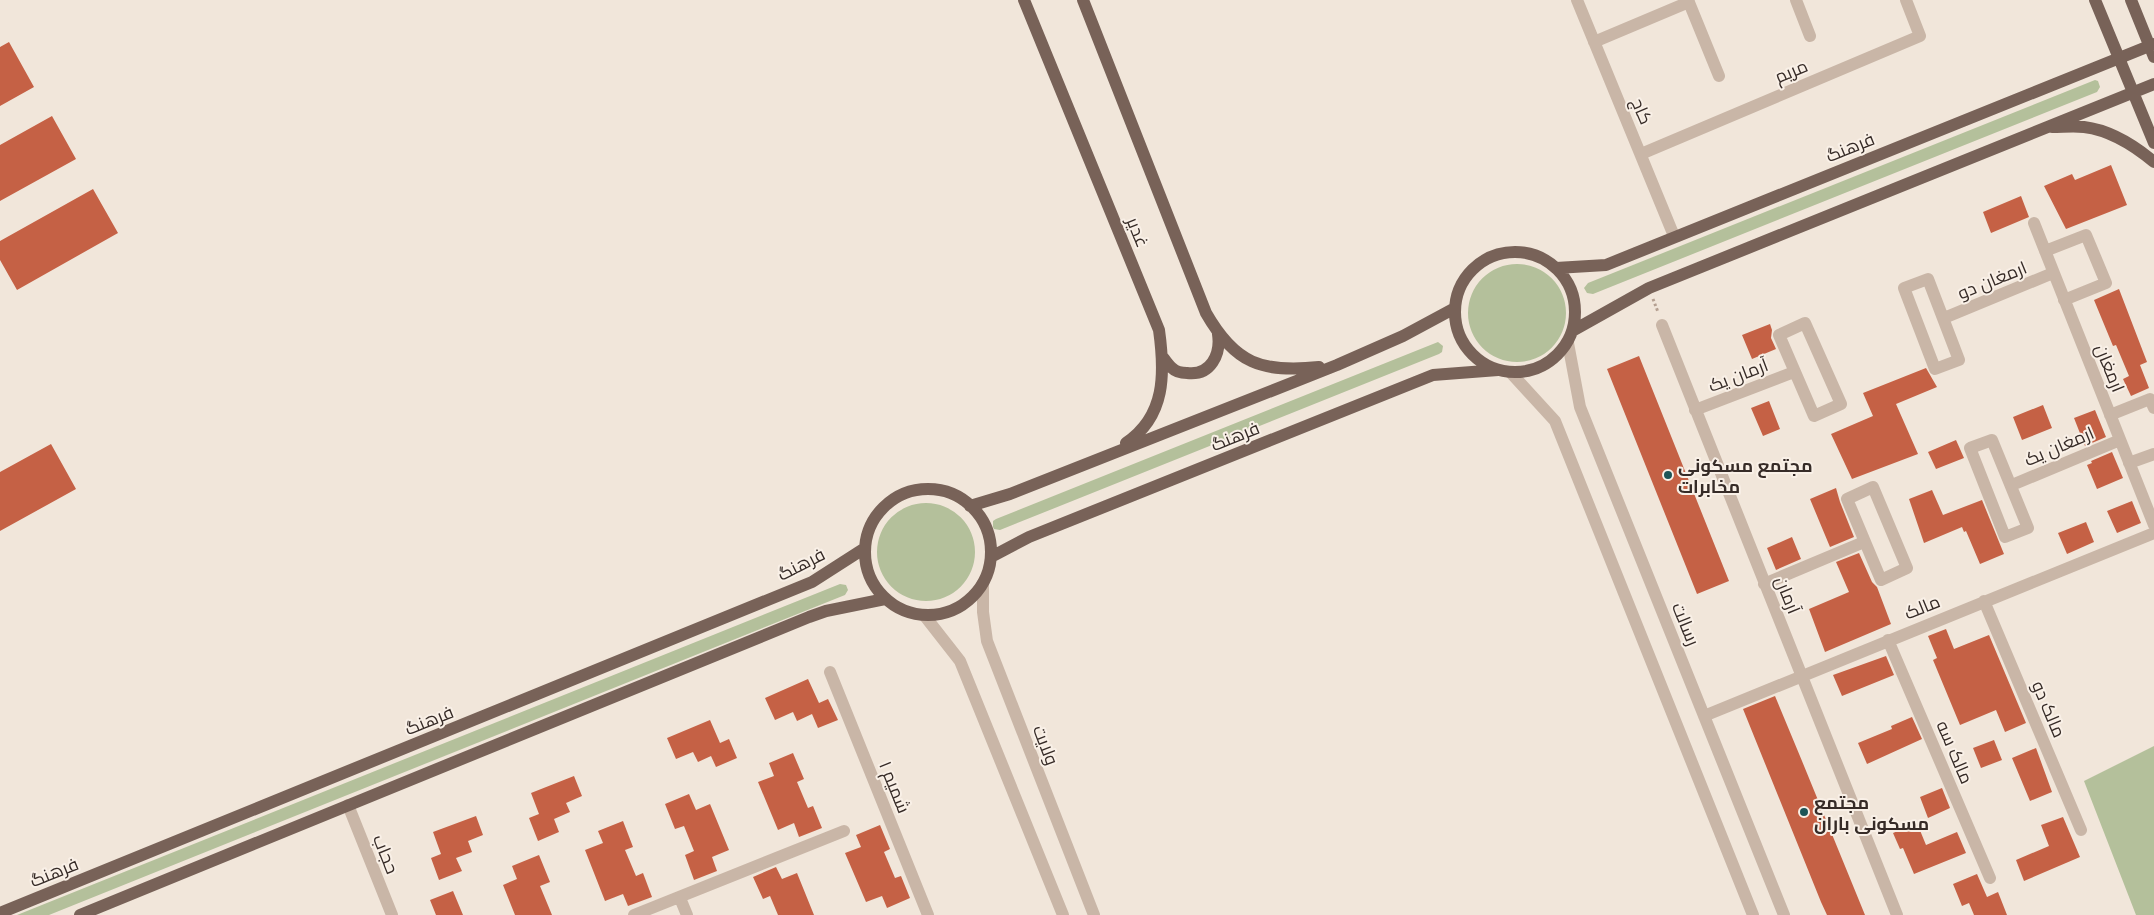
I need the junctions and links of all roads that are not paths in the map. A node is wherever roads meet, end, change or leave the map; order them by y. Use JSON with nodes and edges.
{"nodes":[{"id":1,"x":1024,"y":0,"type":"edge"},
{"id":2,"x":1083,"y":0,"type":"edge"},
{"id":3,"x":1577,"y":0,"type":"edge"},
{"id":4,"x":1796,"y":0,"type":"edge"},
{"id":5,"x":1906,"y":0,"type":"edge"},
{"id":6,"x":2095,"y":0,"type":"edge"},
{"id":7,"x":2131,"y":0,"type":"edge"},
{"id":8,"x":1688,"y":1,"type":"edge"},
{"id":9,"x":1810,"y":36,"type":"dead end"},
{"id":10,"x":1594,"y":42,"type":"junction"},
{"id":11,"x":2153,"y":49,"type":"edge"},
{"id":12,"x":2120,"y":58,"type":"junction"},
{"id":13,"x":1719,"y":76,"type":"dead end"},
{"id":14,"x":2154,"y":84,"type":"edge"},
{"id":15,"x":2133,"y":92,"type":"junction"},
{"id":16,"x":2045,"y":127,"type":"junction"},
{"id":17,"x":2154,"y":143,"type":"edge"},
{"id":18,"x":1641,"y":154,"type":"junction"},
{"id":19,"x":2154,"y":162,"type":"edge"},
{"id":20,"x":2034,"y":223,"type":"dead end"},
{"id":21,"x":1674,"y":236,"type":"junction"},
{"id":22,"x":2044,"y":251,"type":"junction"},
{"id":23,"x":1556,"y":268,"type":"junction"},
{"id":24,"x":2054,"y":273,"type":"junction"},
{"id":25,"x":2064,"y":300,"type":"junction"},
{"id":26,"x":1455,"y":308,"type":"junction"},
{"id":27,"x":1944,"y":318,"type":"junction"},
{"id":28,"x":1662,"y":325,"type":"road end"},
{"id":29,"x":1574,"y":330,"type":"junction"},
{"id":30,"x":1218,"y":334,"type":"junction"},
{"id":31,"x":1568,"y":343,"type":"junction"},
{"id":32,"x":1162,"y":356,"type":"junction"},
{"id":33,"x":1337,"y":365,"type":"junction"},
{"id":34,"x":1498,"y":370,"type":"junction"},
{"id":35,"x":1794,"y":372,"type":"junction"},
{"id":36,"x":1512,"y":373,"type":"junction"},
{"id":37,"x":2154,"y":408,"type":"edge"},
{"id":38,"x":1695,"y":410,"type":"junction"},
{"id":39,"x":2110,"y":415,"type":"junction"},
{"id":40,"x":2120,"y":440,"type":"junction"},
{"id":41,"x":2154,"y":454,"type":"edge"},
{"id":42,"x":1097,"y":459,"type":"junction"},
{"id":43,"x":2129,"y":463,"type":"junction"},
{"id":44,"x":2012,"y":485,"type":"junction"},
{"id":45,"x":970,"y":506,"type":"junction"},
{"id":46,"x":2154,"y":525,"type":"edge"},
{"id":47,"x":2154,"y":533,"type":"edge"},
{"id":48,"x":1864,"y":542,"type":"junction"},
{"id":49,"x":865,"y":548,"type":"junction"},
{"id":50,"x":991,"y":557,"type":"junction"},
{"id":51,"x":983,"y":583,"type":"junction"},
{"id":52,"x":1764,"y":584,"type":"junction"},
{"id":53,"x":885,"y":599,"type":"junction"},
{"id":54,"x":1984,"y":601,"type":"junction"},
{"id":55,"x":924,"y":616,"type":"junction"},
{"id":56,"x":1888,"y":640,"type":"junction"},
{"id":57,"x":830,"y":672,"type":"dead end"},
{"id":58,"x":1802,"y":675,"type":"junction"},
{"id":59,"x":1704,"y":716,"type":"junction"},
{"id":60,"x":348,"y":805,"type":"junction"},
{"id":61,"x":2081,"y":830,"type":"dead end"},
{"id":62,"x":844,"y":831,"type":"dead end"},
{"id":63,"x":1990,"y":878,"type":"dead end"},
{"id":64,"x":680,"y":898,"type":"junction"},
{"id":65,"x":0,"y":913,"type":"edge"},
{"id":66,"x":80,"y":915,"type":"edge"},
{"id":67,"x":392,"y":915,"type":"edge"},
{"id":68,"x":634,"y":915,"type":"edge"},
{"id":69,"x":687,"y":915,"type":"edge"},
{"id":70,"x":928,"y":915,"type":"edge"},
{"id":71,"x":1063,"y":915,"type":"edge"},
{"id":72,"x":1094,"y":915,"type":"edge"},
{"id":73,"x":1753,"y":915,"type":"edge"},
{"id":74,"x":1784,"y":915,"type":"edge"},
{"id":75,"x":1897,"y":915,"type":"edge"}],
"edges":[{"from":1,"to":32,"type":"main road","name":"غدیر"},
{"from":2,"to":30,"type":"main road","name":"غدیر"},
{"from":3,"to":10,"type":"street","name":"کاج"},
{"from":4,"to":9,"type":"street"},
{"from":5,"to":18,"type":"street","name":"مریم"},
{"from":6,"to":12,"type":"main road"},
{"from":7,"to":11,"type":"main road"},
{"from":8,"to":10,"type":"street"},
{"from":8,"to":13,"type":"street"},
{"from":10,"to":18,"type":"street","name":"کاج"},
{"from":11,"to":12,"type":"main road","name":"فرهنگ"},
{"from":12,"to":15,"type":"main road"},
{"from":12,"to":21,"type":"main road","name":"فرهنگ"},
{"from":14,"to":15,"type":"main road"},
{"from":15,"to":16,"type":"main road"},
{"from":15,"to":17,"type":"main road"},
{"from":16,"to":19,"type":"main road"},
{"from":16,"to":29,"type":"main road"},
{"from":18,"to":21,"type":"street","name":"کاج"},
{"from":20,"to":22,"type":"street","name":"ارمغان"},
{"from":21,"to":23,"type":"main road","name":"فرهنگ"},
{"from":22,"to":24,"type":"street","name":"ارمغان"},
{"from":22,"to":25,"type":"street"},
{"from":23,"to":26,"type":"main road"},
{"from":23,"to":29,"type":"main road"},
{"from":24,"to":25,"type":"street","name":"ارمغان"},
{"from":24,"to":27,"type":"street","name":"ارمغان دو"},
{"from":25,"to":39,"type":"street","name":"ارمغان"},
{"from":26,"to":33,"type":"main road","name":"فرهنگ"},
{"from":26,"to":34,"type":"main road"},
{"from":27,"to":27,"type":"street"},
{"from":28,"to":38,"type":"street","name":"آرمان"},
{"from":29,"to":31,"type":"main road"},
{"from":30,"to":32,"type":"main road"},
{"from":30,"to":33,"type":"main road","name":"غدیر"},
{"from":31,"to":36,"type":"main road"},
{"from":31,"to":59,"type":"street","name":"رسالت"},
{"from":32,"to":42,"type":"main road","name":"غدیر"},
{"from":33,"to":42,"type":"main road","name":"فرهنگ"},
{"from":34,"to":36,"type":"main road"},
{"from":34,"to":50,"type":"main road","name":"فرهنگ"},
{"from":35,"to":35,"type":"street"},
{"from":35,"to":38,"type":"street","name":"آرمان یک"},
{"from":36,"to":73,"type":"street"},
{"from":37,"to":39,"type":"street"},
{"from":38,"to":52,"type":"street","name":"آرمان"},
{"from":39,"to":40,"type":"street","name":"ارمغان"},
{"from":40,"to":43,"type":"street","name":"ارمغان"},
{"from":40,"to":44,"type":"street","name":"ارمغان یک"},
{"from":41,"to":43,"type":"street"},
{"from":42,"to":45,"type":"main road","name":"فرهنگ"},
{"from":43,"to":46,"type":"street","name":"ارمغان"},
{"from":44,"to":44,"type":"street"},
{"from":45,"to":49,"type":"main road"},
{"from":45,"to":50,"type":"main road"},
{"from":47,"to":54,"type":"street","name":"مالک"},
{"from":48,"to":48,"type":"street"},
{"from":48,"to":52,"type":"street"},
{"from":49,"to":53,"type":"main road"},
{"from":49,"to":65,"type":"main road","name":"فرهنگ"},
{"from":50,"to":51,"type":"main road"},
{"from":51,"to":55,"type":"main road"},
{"from":51,"to":72,"type":"street","name":"ولایت"},
{"from":52,"to":58,"type":"street","name":"آرمان"},
{"from":53,"to":55,"type":"main road"},
{"from":53,"to":60,"type":"main road"},
{"from":54,"to":56,"type":"street","name":"مالک"},
{"from":54,"to":61,"type":"street","name":"مالک دو"},
{"from":55,"to":71,"type":"street"},
{"from":56,"to":58,"type":"street","name":"مالک"},
{"from":56,"to":63,"type":"street","name":"مالک سه"},
{"from":57,"to":70,"type":"street","name":"شمیم ۱"},
{"from":58,"to":59,"type":"street","name":"مالک"},
{"from":58,"to":75,"type":"street","name":"آرمان"},
{"from":59,"to":74,"type":"street","name":"رسالت"},
{"from":60,"to":66,"type":"main road"},
{"from":60,"to":67,"type":"street","name":"حجاب"},
{"from":62,"to":64,"type":"street"},
{"from":64,"to":68,"type":"street"},
{"from":64,"to":69,"type":"street"}]}
